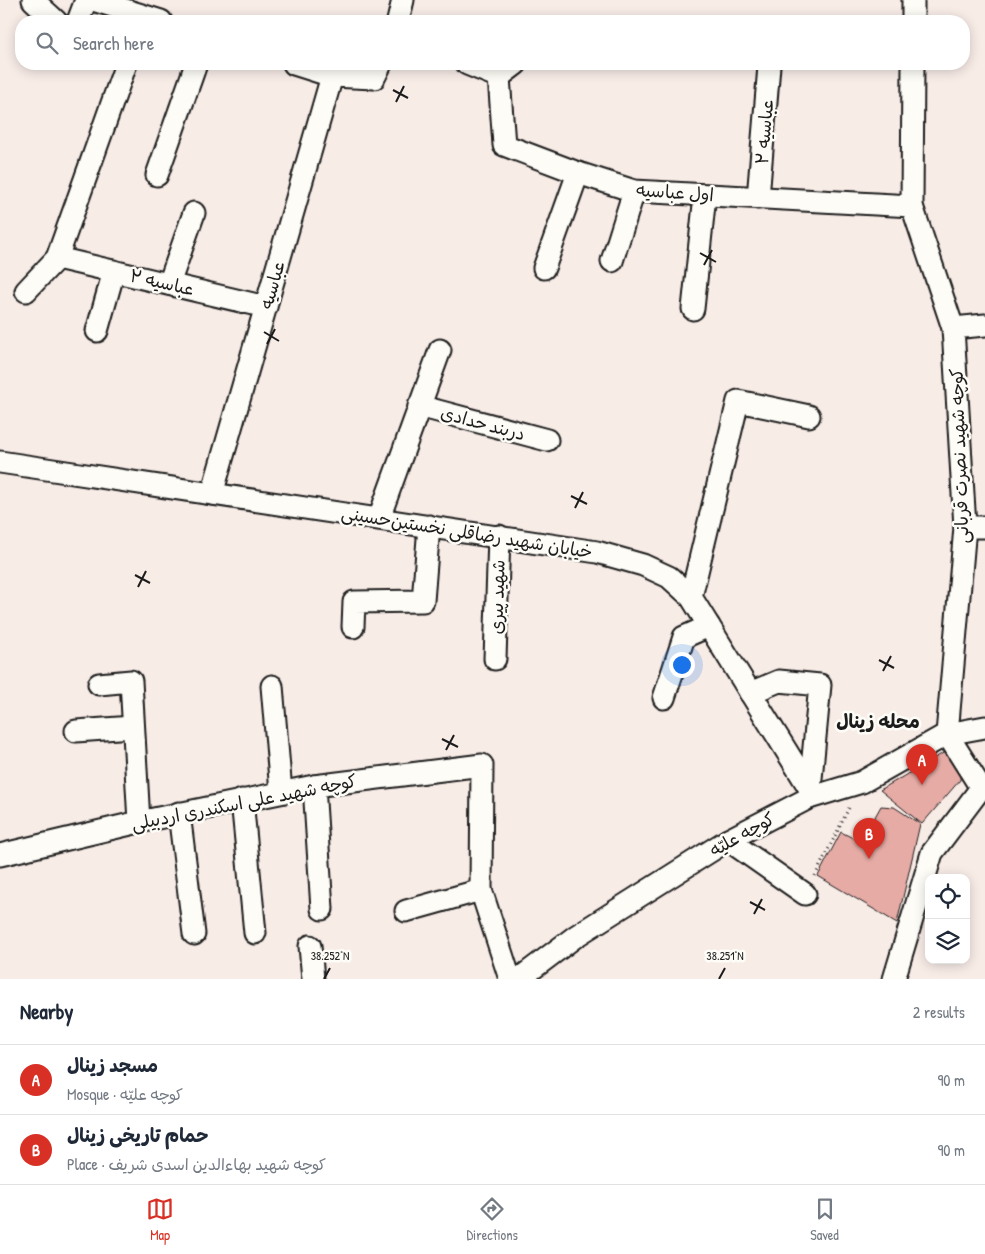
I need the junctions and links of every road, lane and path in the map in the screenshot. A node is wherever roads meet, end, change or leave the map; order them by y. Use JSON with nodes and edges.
{"nodes":[{"id":1,"x":33,"y":0,"type":"edge"},
{"id":2,"x":86,"y":0,"type":"edge"},
{"id":3,"x":93,"y":0,"type":"edge"},
{"id":4,"x":403,"y":0,"type":"edge"},
{"id":5,"x":913,"y":0,"type":"edge"},
{"id":6,"x":49,"y":15,"type":"edge"},
{"id":7,"x":80,"y":15,"type":"edge"},
{"id":8,"x":137,"y":15,"type":"edge"},
{"id":9,"x":399,"y":15,"type":"edge"},
{"id":10,"x":913,"y":15,"type":"edge"},
{"id":11,"x":124,"y":70,"type":"edge"},
{"id":12,"x":194,"y":70,"type":"edge"},
{"id":13,"x":313,"y":70,"type":"edge"},
{"id":14,"x":378,"y":70,"type":"edge"},
{"id":15,"x":507,"y":70,"type":"edge"},
{"id":16,"x":769,"y":70,"type":"edge"},
{"id":17,"x":912,"y":70,"type":"edge"},
{"id":18,"x":332,"y":76,"type":"junction"},
{"id":19,"x":578,"y":173,"type":"junction"},
{"id":20,"x":157,"y":175,"type":"dead end"},
{"id":21,"x":634,"y":191,"type":"junction"},
{"id":22,"x":706,"y":195,"type":"junction"},
{"id":23,"x":758,"y":198,"type":"junction"},
{"id":24,"x":912,"y":206,"type":"junction"},
{"id":25,"x":194,"y":213,"type":"dead end"},
{"id":26,"x":57,"y":258,"type":"junction"},
{"id":27,"x":612,"y":262,"type":"dead end"},
{"id":28,"x":544,"y":268,"type":"dead end"},
{"id":29,"x":114,"y":271,"type":"junction"},
{"id":30,"x":169,"y":284,"type":"junction"},
{"id":31,"x":26,"y":291,"type":"dead end"},
{"id":32,"x":266,"y":306,"type":"junction"},
{"id":33,"x":694,"y":308,"type":"dead end"},
{"id":34,"x":985,"y":325,"type":"edge"},
{"id":35,"x":953,"y":328,"type":"junction"},
{"id":36,"x":97,"y":331,"type":"dead end"},
{"id":37,"x":440,"y":350,"type":"dead end"},
{"id":38,"x":419,"y":406,"type":"junction"},
{"id":39,"x":809,"y":416,"type":"dead end"},
{"id":40,"x":547,"y":440,"type":"dead end"},
{"id":41,"x":0,"y":462,"type":"edge"},
{"id":42,"x":212,"y":494,"type":"junction"},
{"id":43,"x":379,"y":518,"type":"junction"},
{"id":44,"x":429,"y":526,"type":"junction"},
{"id":45,"x":975,"y":527,"type":"edge"},
{"id":46,"x":499,"y":536,"type":"junction"},
{"id":47,"x":692,"y":596,"type":"junction"},
{"id":48,"x":710,"y":626,"type":"junction"},
{"id":49,"x":353,"y":627,"type":"dead end"},
{"id":50,"x":495,"y":659,"type":"dead end"},
{"id":51,"x":99,"y":684,"type":"dead end"},
{"id":52,"x":272,"y":686,"type":"dead end"},
{"id":53,"x":750,"y":693,"type":"junction"},
{"id":54,"x":664,"y":698,"type":"dead end"},
{"id":55,"x":133,"y":727,"type":"junction"},
{"id":56,"x":985,"y":727,"type":"edge"},
{"id":57,"x":76,"y":731,"type":"dead end"},
{"id":58,"x":947,"y":734,"type":"junction"},
{"id":59,"x":862,"y":782,"type":"junction"},
{"id":60,"x":314,"y":786,"type":"junction"},
{"id":61,"x":281,"y":792,"type":"junction"},
{"id":62,"x":810,"y":794,"type":"junction"},
{"id":63,"x":242,"y":800,"type":"junction"},
{"id":64,"x":179,"y":813,"type":"junction"},
{"id":65,"x":139,"y":822,"type":"junction"},
{"id":66,"x":728,"y":840,"type":"junction"},
{"id":67,"x":0,"y":855,"type":"edge"},
{"id":68,"x":481,"y":890,"type":"junction"},
{"id":69,"x":806,"y":894,"type":"joint"},
{"id":70,"x":322,"y":910,"type":"dead end"},
{"id":71,"x":406,"y":910,"type":"dead end"},
{"id":72,"x":255,"y":933,"type":"dead end"},
{"id":73,"x":194,"y":934,"type":"dead end"},
{"id":74,"x":310,"y":946,"type":"dead end"},
{"id":75,"x":314,"y":979,"type":"edge"},
{"id":76,"x":510,"y":979,"type":"edge"},
{"id":77,"x":519,"y":979,"type":"edge"},
{"id":78,"x":894,"y":979,"type":"edge"}],
"edges":[{"from":1,"to":6,"type":"street"},
{"from":2,"to":7,"type":"street"},
{"from":3,"to":8,"type":"street"},
{"from":4,"to":9,"type":"street"},
{"from":5,"to":10,"type":"street"},
{"from":11,"to":26,"type":"street"},
{"from":12,"to":20,"type":"street"},
{"from":13,"to":18,"type":"street"},
{"from":14,"to":18,"type":"street"},
{"from":15,"to":19,"type":"street","name":"اول عباسیه"},
{"from":16,"to":23,"type":"street","name":"عباسیه ۲"},
{"from":17,"to":24,"type":"street","name":"کوچه شهید نصرت قربانی"},
{"from":18,"to":32,"type":"street","name":"عباسیه"},
{"from":19,"to":21,"type":"street","name":"اول عباسیه"},
{"from":19,"to":28,"type":"street"},
{"from":21,"to":22,"type":"street","name":"اول عباسیه"},
{"from":21,"to":27,"type":"street"},
{"from":22,"to":23,"type":"street","name":"اول عباسیه"},
{"from":22,"to":33,"type":"street"},
{"from":23,"to":24,"type":"street","name":"اول عباسیه"},
{"from":24,"to":35,"type":"street","name":"کوچه شهید نصرت قربانی"},
{"from":25,"to":30,"type":"street"},
{"from":26,"to":29,"type":"street","name":"عباسیه ۲"},
{"from":26,"to":31,"type":"street"},
{"from":29,"to":30,"type":"street","name":"عباسیه ۲"},
{"from":29,"to":36,"type":"street"},
{"from":30,"to":32,"type":"street","name":"عباسیه ۲"},
{"from":32,"to":42,"type":"street","name":"عباسیه"},
{"from":34,"to":35,"type":"street"},
{"from":35,"to":45,"type":"street","name":"کوچه شهید نصرت قربانی"},
{"from":37,"to":38,"type":"street","name":"دربند حدادی"},
{"from":38,"to":40,"type":"street","name":"دربند حدادی"},
{"from":38,"to":43,"type":"street","name":"دربند حدادی"},
{"from":39,"to":47,"type":"street"},
{"from":41,"to":42,"type":"street","name":"خیابان شهید رضاقلی نخستین‌حسینی"},
{"from":42,"to":43,"type":"street","name":"خیابان شهید رضاقلی نخستین‌حسینی"},
{"from":43,"to":44,"type":"street","name":"خیابان شهید رضاقلی نخستین‌حسینی"},
{"from":44,"to":46,"type":"street","name":"خیابان شهید رضاقلی نخستین‌حسینی"},
{"from":44,"to":49,"type":"street"},
{"from":45,"to":58,"type":"street","name":"کوچه شهید نصرت قربانی"},
{"from":46,"to":47,"type":"street","name":"خیابان شهید رضاقلی نخستین‌حسینی"},
{"from":46,"to":50,"type":"street","name":"شهید پیری"},
{"from":47,"to":48,"type":"street","name":"خیابان شهید رضاقلی نخستین‌حسینی"},
{"from":48,"to":53,"type":"street","name":"خیابان شهید رضاقلی نخستین‌حسینی"},
{"from":48,"to":54,"type":"street"},
{"from":51,"to":55,"type":"street"},
{"from":52,"to":61,"type":"street"},
{"from":53,"to":62,"type":"street","name":"خیابان شهید رضاقلی نخستین‌حسینی"},
{"from":53,"to":62,"type":"street"},
{"from":55,"to":57,"type":"street"},
{"from":55,"to":65,"type":"street"},
{"from":56,"to":58,"type":"street","name":"کوچه علیّه"},
{"from":58,"to":59,"type":"street","name":"کوچه علیّه"},
{"from":58,"to":78,"type":"street"},
{"from":59,"to":62,"type":"street","name":"کوچه علیّه"},
{"from":59,"to":69,"type":"path"},
{"from":60,"to":61,"type":"street","name":"کوچه شهید علی اسکندری اردبیلی"},
{"from":60,"to":68,"type":"street","name":"کوچه شهید علی اسکندری اردبیلی"},
{"from":60,"to":70,"type":"street"},
{"from":61,"to":63,"type":"street","name":"کوچه شهید علی اسکندری اردبیلی"},
{"from":62,"to":66,"type":"street","name":"کوچه علیّه"},
{"from":63,"to":64,"type":"street","name":"کوچه شهید علی اسکندری اردبیلی"},
{"from":63,"to":72,"type":"street"},
{"from":64,"to":65,"type":"street","name":"کوچه شهید علی اسکندری اردبیلی"},
{"from":64,"to":73,"type":"street"},
{"from":65,"to":67,"type":"street","name":"کوچه شهید علی اسکندری اردبیلی"},
{"from":66,"to":69,"type":"street"},
{"from":66,"to":77,"type":"street","name":"کوچه علیّه"},
{"from":68,"to":71,"type":"street"},
{"from":68,"to":76,"type":"street","name":"کوچه شهید علی اسکندری اردبیلی"},
{"from":74,"to":75,"type":"street"}]}
